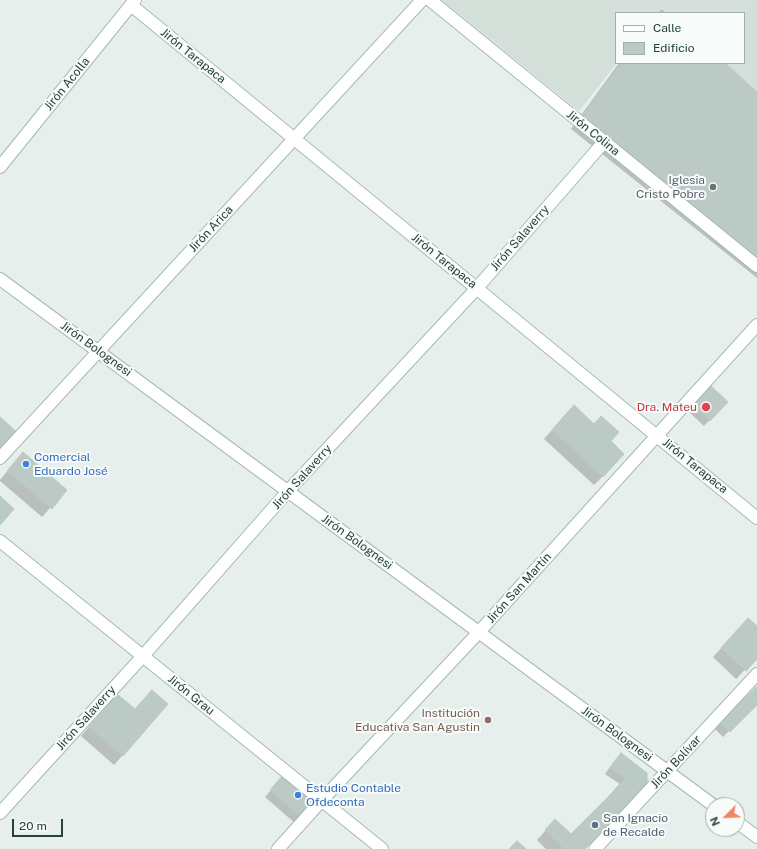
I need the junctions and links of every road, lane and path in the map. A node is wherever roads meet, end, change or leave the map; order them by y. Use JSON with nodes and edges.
{"nodes":[{"id":1,"x":422,"y":0,"type":"edge"},
{"id":2,"x":430,"y":0,"type":"edge"},
{"id":3,"x":133,"y":3,"type":"edge"},
{"id":4,"x":294,"y":139,"type":"junction"},
{"id":5,"x":604,"y":142,"type":"junction"},
{"id":6,"x":0,"y":168,"type":"edge"},
{"id":7,"x":757,"y":266,"type":"edge"},
{"id":8,"x":0,"y":279,"type":"edge"},
{"id":9,"x":477,"y":288,"type":"junction"},
{"id":10,"x":757,"y":325,"type":"edge"},
{"id":11,"x":98,"y":351,"type":"junction"},
{"id":12,"x":658,"y":436,"type":"junction"},
{"id":13,"x":0,"y":458,"type":"edge"},
{"id":14,"x":288,"y":491,"type":"junction"},
{"id":15,"x":757,"y":518,"type":"edge"},
{"id":16,"x":0,"y":541,"type":"edge"},
{"id":17,"x":479,"y":632,"type":"junction"},
{"id":18,"x":143,"y":656,"type":"junction"},
{"id":19,"x":757,"y":674,"type":"edge"},
{"id":20,"x":668,"y":771,"type":"junction"},
{"id":21,"x":705,"y":799,"type":"edge"},
{"id":22,"x":322,"y":800,"type":"junction"},
{"id":23,"x":0,"y":813,"type":"edge"},
{"id":24,"x":745,"y":828,"type":"edge"},
{"id":25,"x":757,"y":837,"type":"edge"},
{"id":26,"x":278,"y":849,"type":"edge"},
{"id":27,"x":382,"y":849,"type":"edge"},
{"id":28,"x":595,"y":849,"type":"edge"}],
"edges":[{"from":1,"to":4,"type":"street","name":"Jirón Arica"},
{"from":2,"to":5,"type":"street","name":"Jirón Colina"},
{"from":3,"to":4,"type":"street","name":"Jirón Tarapaca"},
{"from":3,"to":6,"type":"street","name":"Jirón Acolla"},
{"from":4,"to":9,"type":"street","name":"Jirón Tarapaca"},
{"from":4,"to":11,"type":"street","name":"Jirón Arica"},
{"from":5,"to":7,"type":"street","name":"Jirón Colina"},
{"from":5,"to":9,"type":"street","name":"Jirón Salaverry"},
{"from":8,"to":11,"type":"street","name":"Jirón Bolognesi"},
{"from":9,"to":12,"type":"street","name":"Jirón Tarapaca"},
{"from":9,"to":14,"type":"street","name":"Jirón Salaverry"},
{"from":10,"to":12,"type":"street","name":"Jirón San Martín"},
{"from":11,"to":13,"type":"street","name":"Jirón Arica"},
{"from":11,"to":14,"type":"street","name":"Jirón Bolognesi"},
{"from":12,"to":15,"type":"street","name":"Jirón Tarapaca"},
{"from":12,"to":17,"type":"street","name":"Jirón San Martín"},
{"from":14,"to":17,"type":"street","name":"Jirón Bolognesi"},
{"from":14,"to":18,"type":"street","name":"Jirón Salaverry"},
{"from":16,"to":18,"type":"street","name":"Jirón Grau"},
{"from":17,"to":20,"type":"street","name":"Jirón Bolognesi"},
{"from":17,"to":22,"type":"street","name":"Jirón San Martín"},
{"from":18,"to":22,"type":"street","name":"Jirón Grau"},
{"from":18,"to":23,"type":"street","name":"Jirón Salaverry"},
{"from":19,"to":20,"type":"street","name":"Jirón Bolívar"},
{"from":20,"to":21,"type":"street","name":"Jirón Bolognesi"},
{"from":20,"to":28,"type":"street","name":"Jirón Bolívar"},
{"from":22,"to":26,"type":"street","name":"Jirón San Martín"},
{"from":22,"to":27,"type":"street","name":"Jirón Grau"},
{"from":24,"to":25,"type":"street"}]}
